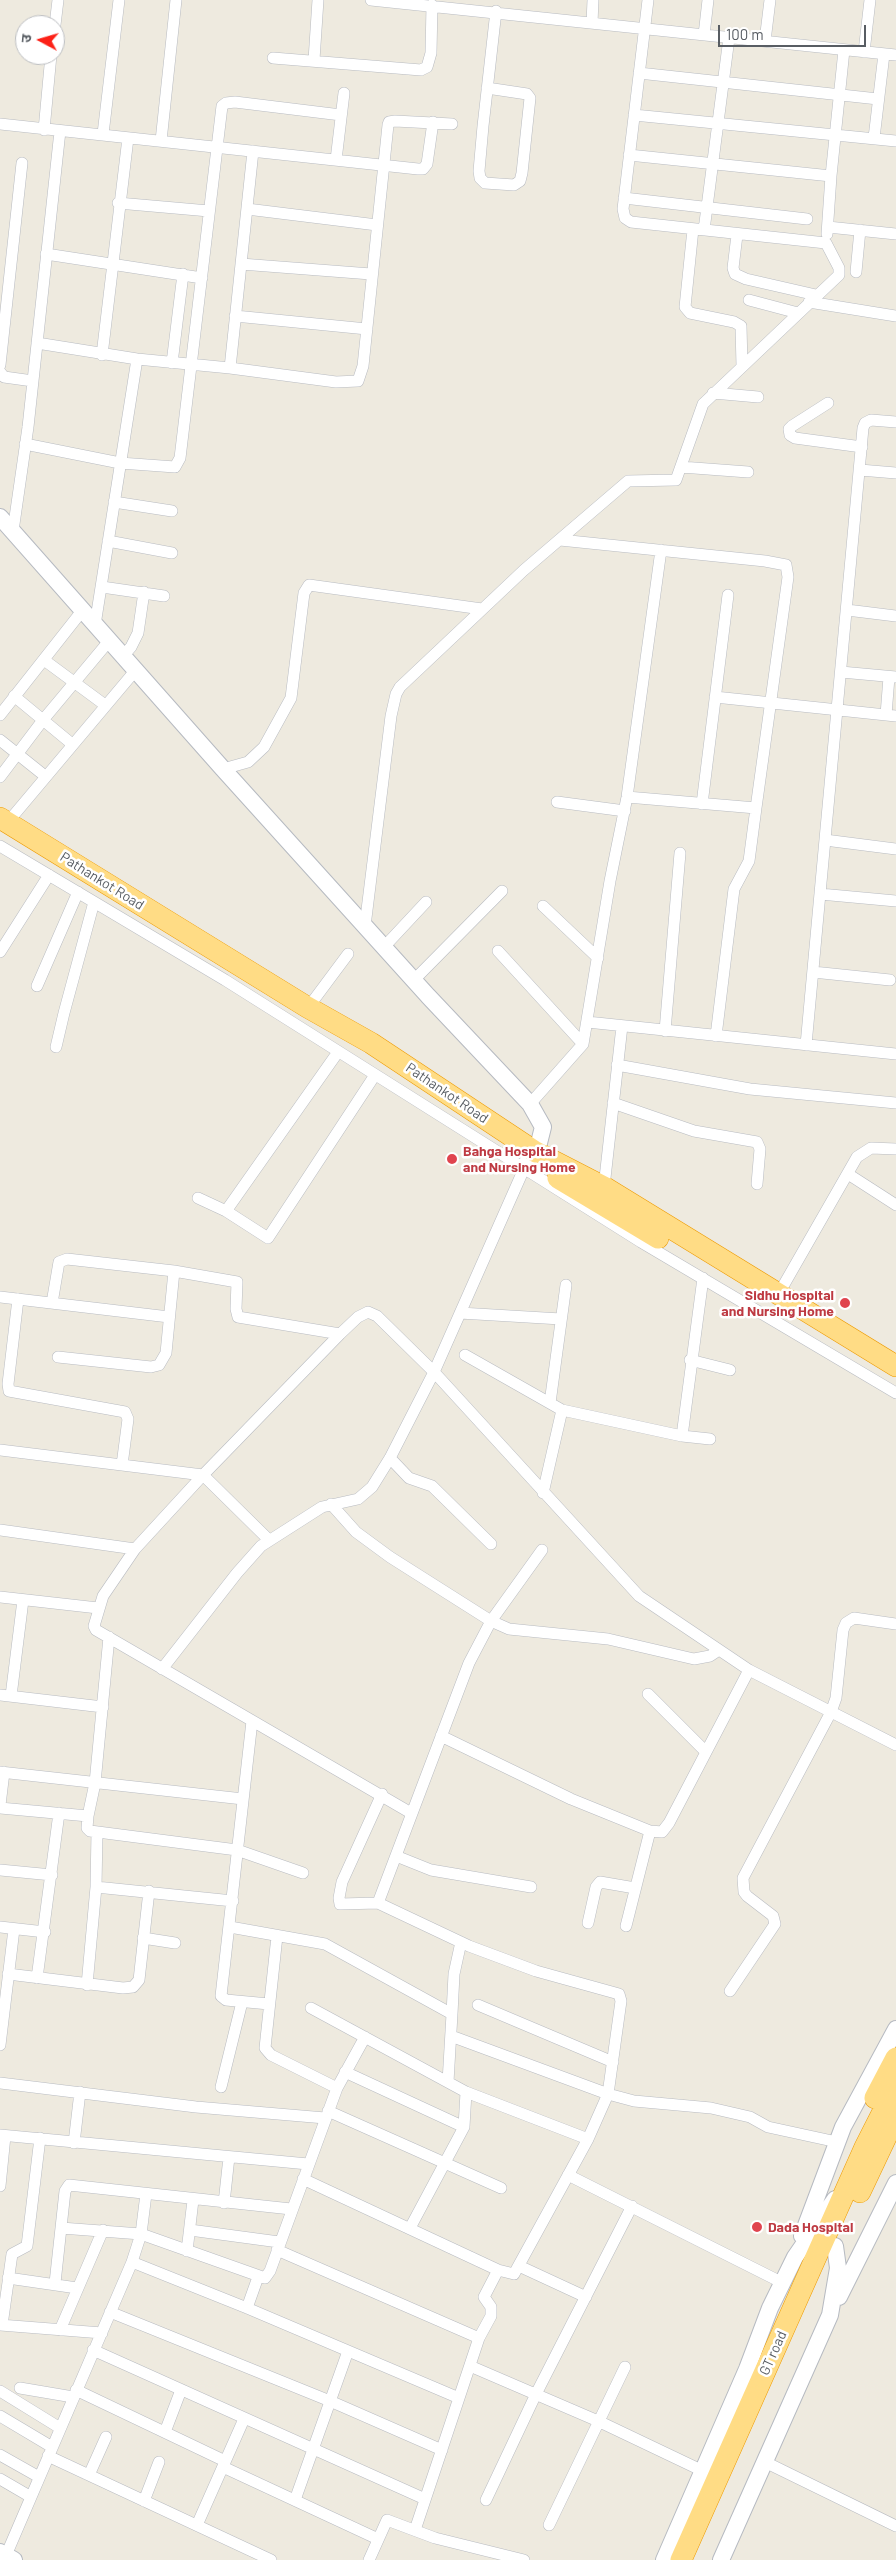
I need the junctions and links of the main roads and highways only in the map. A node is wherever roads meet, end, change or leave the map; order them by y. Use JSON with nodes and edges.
{"nodes":[{"id":1,"x":4,"y":822,"type":"edge"},
{"id":2,"x":531,"y":1155,"type":"junction"},
{"id":3,"x":896,"y":1366,"type":"edge"},
{"id":4,"x":896,"y":1381,"type":"edge"},
{"id":5,"x":896,"y":2058,"type":"edge"},
{"id":6,"x":896,"y":2086,"type":"edge"},
{"id":7,"x":896,"y":2116,"type":"edge"},
{"id":8,"x":896,"y":2134,"type":"edge"},
{"id":9,"x":870,"y":2154,"type":"junction"},
{"id":10,"x":681,"y":2560,"type":"edge"},
{"id":11,"x":696,"y":2560,"type":"edge"}],
"edges":[{"from":1,"to":2,"type":"highway"},
{"from":2,"to":3,"type":"highway"},
{"from":2,"to":4,"type":"highway"},
{"from":5,"to":9,"type":"highway"},
{"from":6,"to":9,"type":"highway"},
{"from":7,"to":9,"type":"highway"},
{"from":8,"to":9,"type":"highway"},
{"from":9,"to":10,"type":"highway","name":"GT road"},
{"from":9,"to":11,"type":"highway","name":"GT road"}]}
